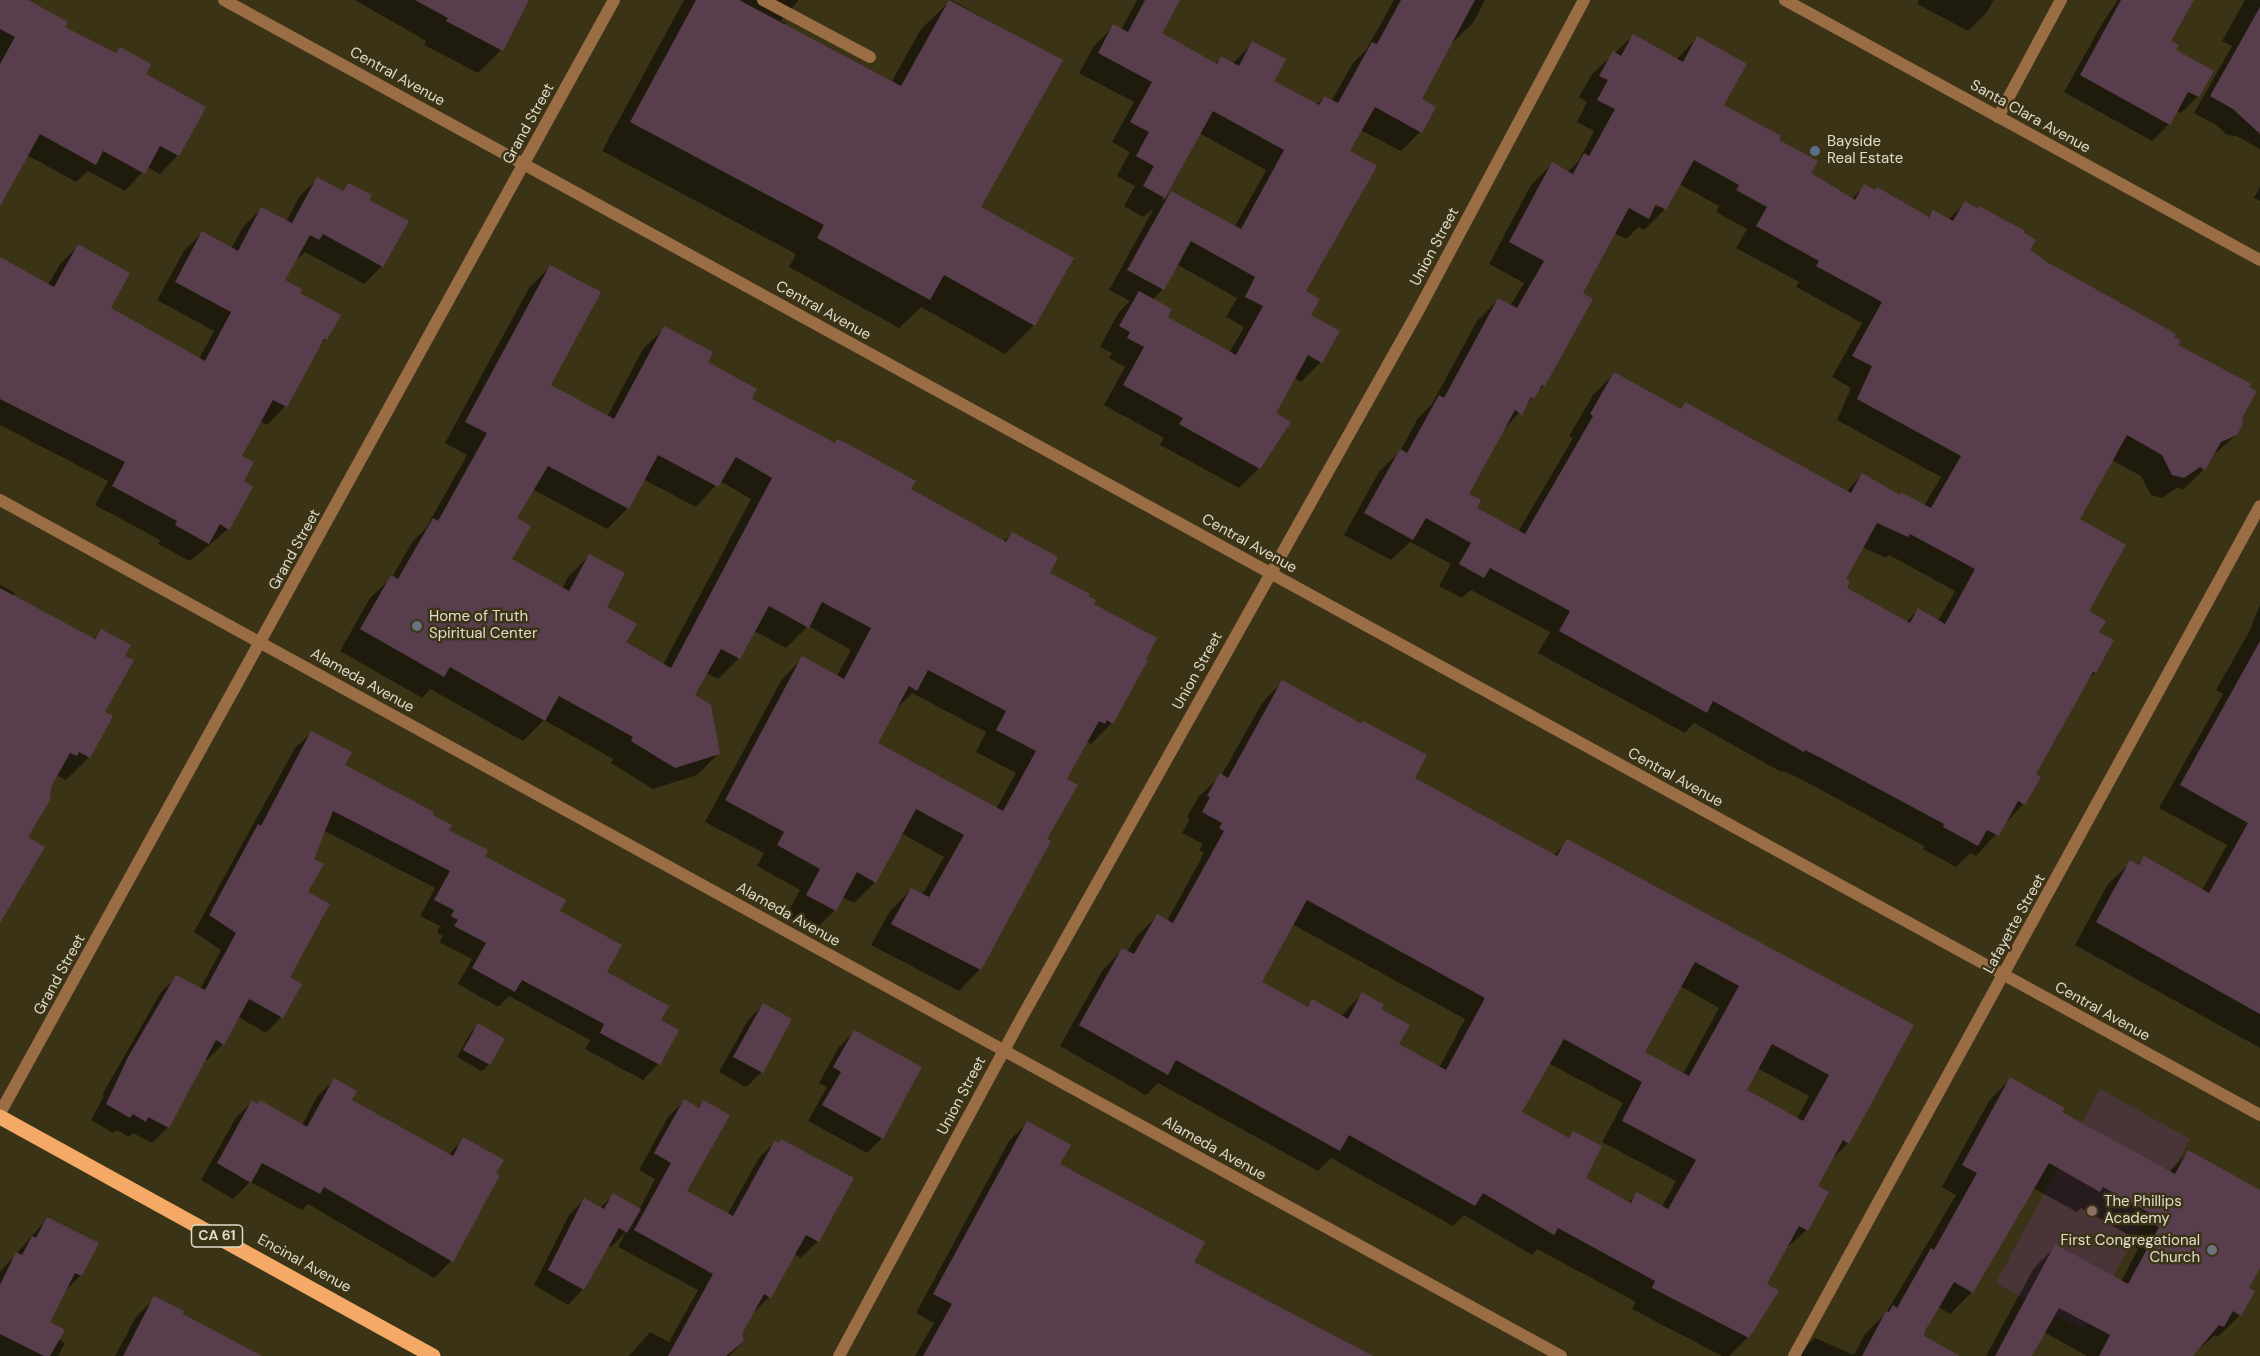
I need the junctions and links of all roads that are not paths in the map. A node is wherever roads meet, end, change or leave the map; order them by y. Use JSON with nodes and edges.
{"nodes":[{"id":1,"x":224,"y":0,"type":"edge"},
{"id":2,"x":614,"y":0,"type":"edge"},
{"id":3,"x":763,"y":0,"type":"edge"},
{"id":4,"x":1584,"y":0,"type":"edge"},
{"id":5,"x":1785,"y":0,"type":"edge"},
{"id":6,"x":2061,"y":0,"type":"edge"},
{"id":7,"x":870,"y":57,"type":"dead end"},
{"id":8,"x":1998,"y":117,"type":"junction"},
{"id":9,"x":524,"y":164,"type":"junction"},
{"id":10,"x":2260,"y":260,"type":"edge"},
{"id":11,"x":0,"y":500,"type":"edge"},
{"id":12,"x":2260,"y":506,"type":"edge"},
{"id":13,"x":1270,"y":573,"type":"junction"},
{"id":14,"x":261,"y":643,"type":"junction"},
{"id":15,"x":2004,"y":975,"type":"junction"},
{"id":16,"x":1004,"y":1050,"type":"junction"},
{"id":17,"x":0,"y":1115,"type":"edge"},
{"id":18,"x":2260,"y":1115,"type":"edge"},
{"id":19,"x":433,"y":1356,"type":"edge"},
{"id":20,"x":839,"y":1356,"type":"edge"},
{"id":21,"x":1562,"y":1356,"type":"edge"},
{"id":22,"x":1794,"y":1356,"type":"edge"}],
"edges":[{"from":1,"to":9,"type":"street","name":"Central Avenue"},
{"from":2,"to":9,"type":"street","name":"Grand Street"},
{"from":3,"to":7,"type":"street"},
{"from":4,"to":13,"type":"street","name":"Union Street"},
{"from":5,"to":8,"type":"street","name":"Santa Clara Avenue"},
{"from":6,"to":8,"type":"street"},
{"from":8,"to":10,"type":"street","name":"Santa Clara Avenue"},
{"from":9,"to":13,"type":"street","name":"Central Avenue"},
{"from":9,"to":14,"type":"street","name":"Grand Street"},
{"from":11,"to":14,"type":"street","name":"Alameda Avenue"},
{"from":12,"to":15,"type":"street","name":"Lafayette Street"},
{"from":13,"to":15,"type":"street","name":"Central Avenue"},
{"from":13,"to":16,"type":"street","name":"Union Street"},
{"from":14,"to":16,"type":"street","name":"Alameda Avenue"},
{"from":14,"to":17,"type":"street","name":"Grand Street"},
{"from":15,"to":18,"type":"street","name":"Central Avenue"},
{"from":15,"to":22,"type":"street","name":"Lafayette Street"},
{"from":16,"to":20,"type":"street","name":"Union Street"},
{"from":16,"to":21,"type":"street","name":"Alameda Avenue"},
{"from":17,"to":19,"type":"main road","name":"Encinal Avenue","number":"CA 61"}]}
